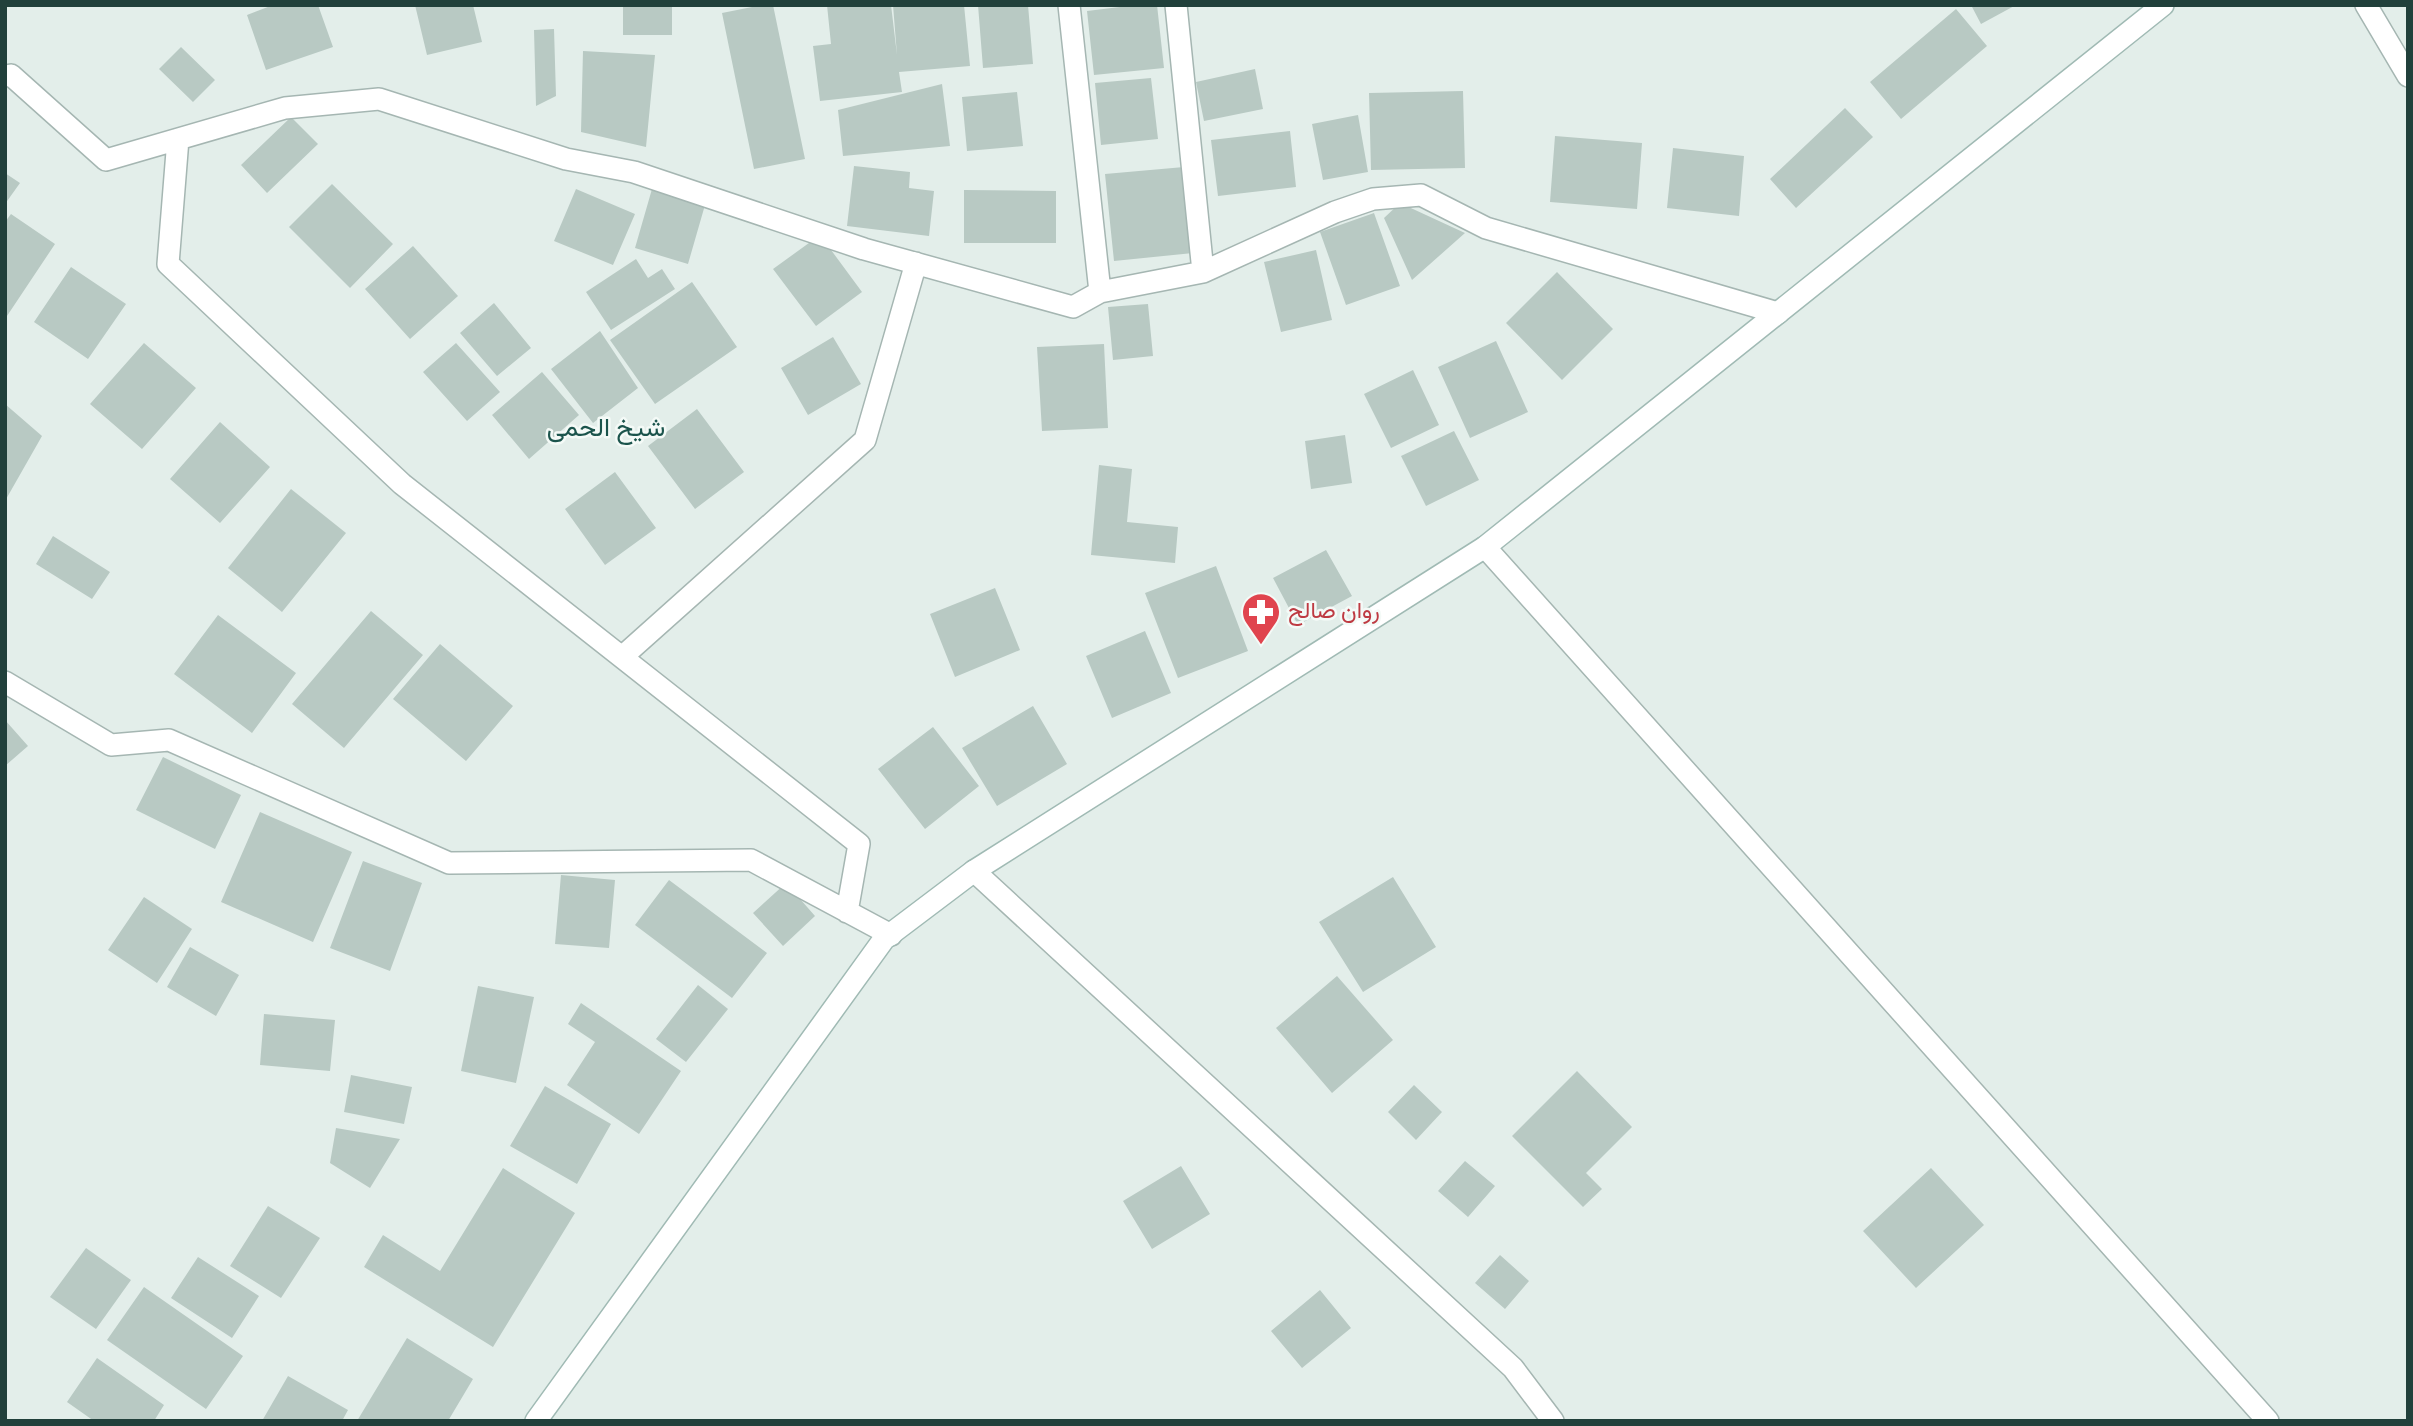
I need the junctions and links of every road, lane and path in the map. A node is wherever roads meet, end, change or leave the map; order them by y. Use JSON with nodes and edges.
{"nodes":[{"id":1,"x":1069,"y":5,"type":"edge"},
{"id":2,"x":1176,"y":5,"type":"edge"},
{"id":3,"x":2163,"y":5,"type":"edge"},
{"id":4,"x":2366,"y":5,"type":"edge"},
{"id":5,"x":5,"y":76,"type":"edge"},
{"id":6,"x":2408,"y":76,"type":"edge"},
{"id":7,"x":178,"y":139,"type":"junction"},
{"id":8,"x":916,"y":263,"type":"junction"},
{"id":9,"x":1203,"y":272,"type":"junction"},
{"id":10,"x":1100,"y":292,"type":"junction"},
{"id":11,"x":1778,"y":313,"type":"junction"},
{"id":12,"x":1485,"y":547,"type":"junction"},
{"id":13,"x":622,"y":657,"type":"junction"},
{"id":14,"x":5,"y":682,"type":"edge"},
{"id":15,"x":974,"y":871,"type":"junction"},
{"id":16,"x":847,"y":912,"type":"junction"},
{"id":17,"x":891,"y":935,"type":"junction"},
{"id":18,"x":536,"y":1421,"type":"edge"},
{"id":19,"x":1553,"y":1421,"type":"edge"},
{"id":20,"x":2268,"y":1421,"type":"edge"}],
"edges":[{"from":1,"to":10,"type":"street"},
{"from":2,"to":9,"type":"street"},
{"from":3,"to":11,"type":"street"},
{"from":4,"to":6,"type":"street"},
{"from":5,"to":7,"type":"street"},
{"from":7,"to":8,"type":"street"},
{"from":7,"to":13,"type":"street"},
{"from":8,"to":10,"type":"street"},
{"from":8,"to":13,"type":"street"},
{"from":9,"to":10,"type":"street"},
{"from":9,"to":11,"type":"street"},
{"from":11,"to":12,"type":"street"},
{"from":12,"to":15,"type":"street"},
{"from":12,"to":20,"type":"street"},
{"from":13,"to":16,"type":"street"},
{"from":14,"to":16,"type":"street"},
{"from":15,"to":17,"type":"street"},
{"from":15,"to":19,"type":"street"},
{"from":16,"to":17,"type":"street"},
{"from":17,"to":18,"type":"street"}]}
